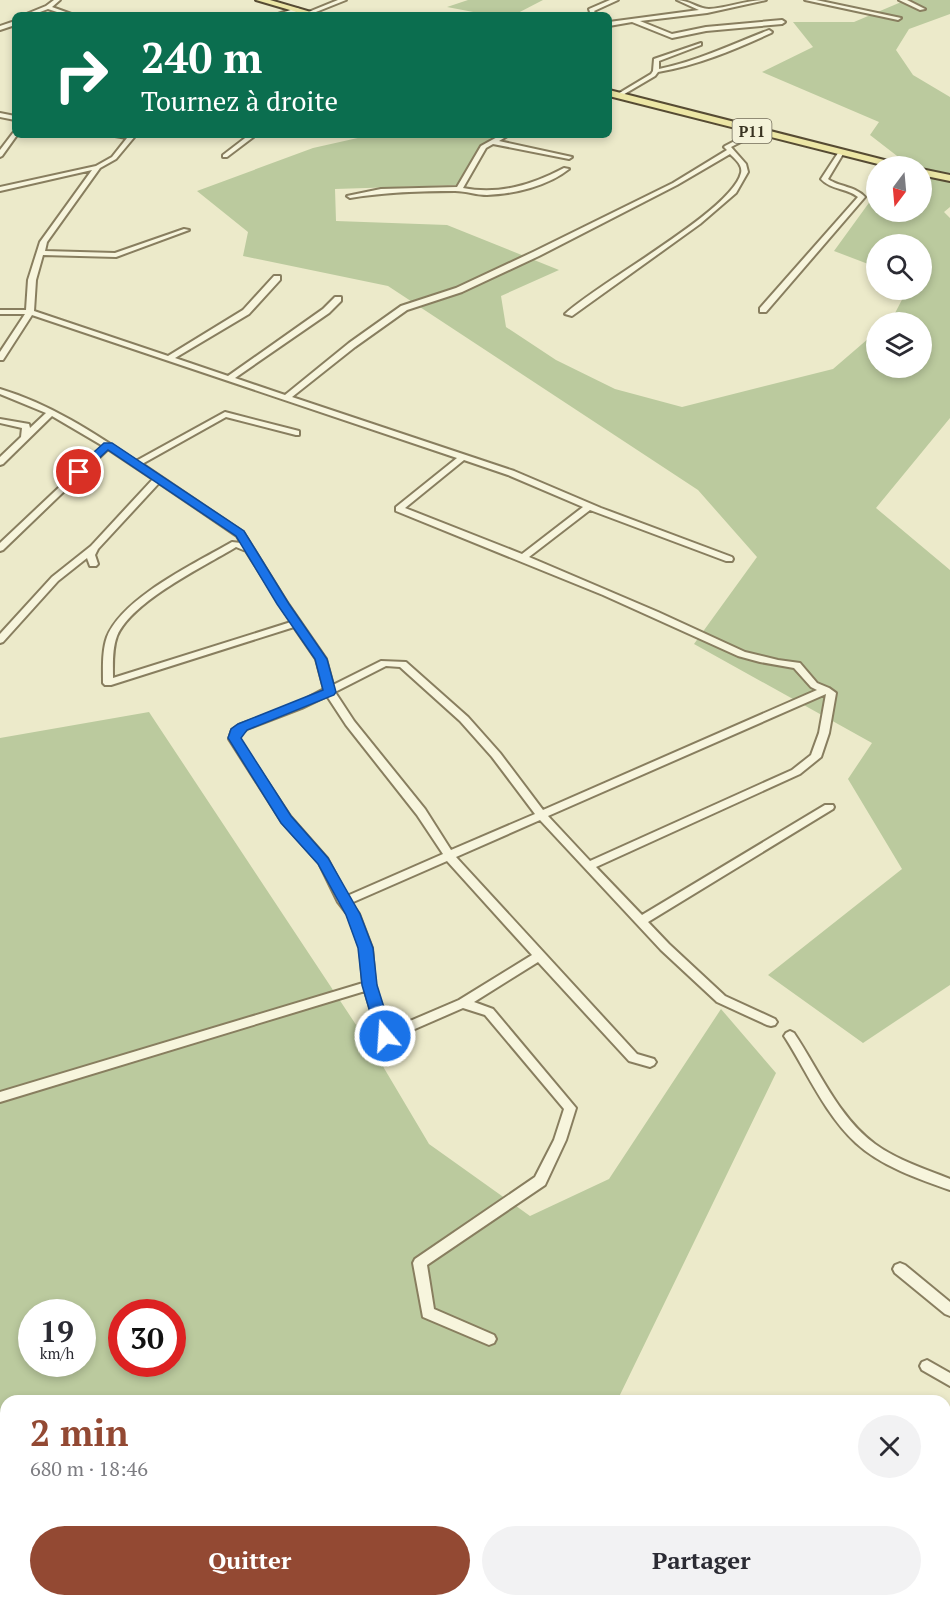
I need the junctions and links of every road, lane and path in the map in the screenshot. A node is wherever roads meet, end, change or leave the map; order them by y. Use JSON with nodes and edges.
{"nodes":[{"id":1,"x":57,"y":0,"type":"edge"},
{"id":2,"x":260,"y":0,"type":"edge"},
{"id":3,"x":343,"y":0,"type":"edge"},
{"id":4,"x":615,"y":0,"type":"edge"},
{"id":5,"x":680,"y":0,"type":"edge"},
{"id":6,"x":763,"y":0,"type":"edge"},
{"id":7,"x":808,"y":0,"type":"edge"},
{"id":8,"x":902,"y":0,"type":"edge"},
{"id":9,"x":48,"y":6,"type":"junction"},
{"id":10,"x":922,"y":9,"type":"dead end"},
{"id":11,"x":297,"y":10,"type":"junction"},
{"id":12,"x":708,"y":11,"type":"junction"},
{"id":13,"x":34,"y":12,"type":"edge"},
{"id":14,"x":63,"y":12,"type":"edge"},
{"id":15,"x":289,"y":12,"type":"edge"},
{"id":16,"x":305,"y":12,"type":"edge"},
{"id":17,"x":317,"y":12,"type":"edge"},
{"id":18,"x":592,"y":12,"type":"edge"},
{"id":19,"x":898,"y":18,"type":"dead end"},
{"id":20,"x":630,"y":20,"type":"junction"},
{"id":21,"x":782,"y":22,"type":"dead end"},
{"id":22,"x":612,"y":23,"type":"edge"},
{"id":23,"x":769,"y":32,"type":"dead end"},
{"id":24,"x":699,"y":44,"type":"dead end"},
{"id":25,"x":656,"y":71,"type":"junction"},
{"id":26,"x":614,"y":94,"type":"edge"},
{"id":27,"x":756,"y":132,"type":"junction"},
{"id":28,"x":12,"y":138,"type":"edge"},
{"id":29,"x":130,"y":138,"type":"edge"},
{"id":30,"x":249,"y":138,"type":"edge"},
{"id":31,"x":500,"y":138,"type":"edge"},
{"id":32,"x":492,"y":142,"type":"junction"},
{"id":33,"x":730,"y":151,"type":"junction"},
{"id":34,"x":840,"y":154,"type":"junction"},
{"id":35,"x":0,"y":155,"type":"edge"},
{"id":36,"x":225,"y":156,"type":"dead end"},
{"id":37,"x":569,"y":158,"type":"dead end"},
{"id":38,"x":866,"y":160,"type":"edge"},
{"id":39,"x":98,"y":166,"type":"junction"},
{"id":40,"x":566,"y":169,"type":"dead end"},
{"id":41,"x":932,"y":174,"type":"edge"},
{"id":42,"x":950,"y":178,"type":"edge"},
{"id":43,"x":0,"y":189,"type":"edge"},
{"id":44,"x":459,"y":189,"type":"junction"},
{"id":45,"x":350,"y":196,"type":"dead end"},
{"id":46,"x":186,"y":230,"type":"dead end"},
{"id":47,"x":40,"y":253,"type":"junction"},
{"id":48,"x":277,"y":278,"type":"dead end"},
{"id":49,"x":338,"y":299,"type":"dead end"},
{"id":50,"x":763,"y":310,"type":"dead end"},
{"id":51,"x":0,"y":312,"type":"edge"},
{"id":52,"x":30,"y":312,"type":"junction"},
{"id":53,"x":569,"y":314,"type":"dead end"},
{"id":54,"x":0,"y":358,"type":"edge"},
{"id":55,"x":170,"y":358,"type":"junction"},
{"id":56,"x":230,"y":378,"type":"junction"},
{"id":57,"x":0,"y":391,"type":"edge"},
{"id":58,"x":287,"y":398,"type":"junction"},
{"id":59,"x":51,"y":412,"type":"junction"},
{"id":60,"x":0,"y":421,"type":"edge"},
{"id":61,"x":296,"y":433,"type":"dead end"},
{"id":62,"x":25,"y":437,"type":"junction"},
{"id":63,"x":108,"y":445,"type":"junction"},
{"id":64,"x":463,"y":457,"type":"junction"},
{"id":65,"x":0,"y":462,"type":"edge"},
{"id":66,"x":136,"y":464,"type":"junction"},
{"id":67,"x":158,"y":479,"type":"junction"},
{"id":68,"x":589,"y":506,"type":"junction"},
{"id":69,"x":0,"y":548,"type":"edge"},
{"id":70,"x":94,"y":548,"type":"junction"},
{"id":71,"x":251,"y":550,"type":"junction"},
{"id":72,"x":523,"y":558,"type":"junction"},
{"id":73,"x":729,"y":559,"type":"dead end"},
{"id":74,"x":93,"y":564,"type":"dead end"},
{"id":75,"x":296,"y":623,"type":"junction"},
{"id":76,"x":0,"y":640,"type":"edge"},
{"id":77,"x":826,"y":690,"type":"junction"},
{"id":78,"x":330,"y":692,"type":"junction"},
{"id":79,"x":829,"y":807,"type":"dead end"},
{"id":80,"x":541,"y":815,"type":"junction"},
{"id":81,"x":450,"y":857,"type":"junction"},
{"id":82,"x":589,"y":866,"type":"junction"},
{"id":83,"x":344,"y":902,"type":"junction"},
{"id":84,"x":641,"y":921,"type":"junction"},
{"id":85,"x":539,"y":957,"type":"junction"},
{"id":86,"x":369,"y":985,"type":"junction"},
{"id":87,"x":463,"y":1003,"type":"junction"},
{"id":88,"x":771,"y":1022,"type":"dead end"},
{"id":89,"x":790,"y":1036,"type":"dead end"},
{"id":90,"x":650,"y":1062,"type":"dead end"},
{"id":91,"x":0,"y":1097,"type":"edge"},
{"id":92,"x":950,"y":1185,"type":"edge"},
{"id":93,"x":900,"y":1269,"type":"dead end"},
{"id":94,"x":950,"y":1310,"type":"edge"},
{"id":95,"x":489,"y":1340,"type":"dead end"},
{"id":96,"x":927,"y":1366,"type":"dead end"},
{"id":97,"x":950,"y":1380,"type":"edge"}],
"edges":[{"from":1,"to":9,"type":"street"},
{"from":2,"to":11,"type":"main road"},
{"from":3,"to":17,"type":"street"},
{"from":4,"to":18,"type":"street"},
{"from":5,"to":12,"type":"street"},
{"from":6,"to":12,"type":"street"},
{"from":7,"to":19,"type":"street"},
{"from":8,"to":10,"type":"street"},
{"from":9,"to":13,"type":"street"},
{"from":9,"to":14,"type":"street"},
{"from":11,"to":15,"type":"street"},
{"from":11,"to":16,"type":"main road"},
{"from":12,"to":20,"type":"street"},
{"from":20,"to":21,"type":"street"},
{"from":20,"to":22,"type":"street"},
{"from":23,"to":25,"type":"street"},
{"from":24,"to":25,"type":"street"},
{"from":25,"to":26,"type":"street"},
{"from":26,"to":27,"type":"main road","number":"P11"},
{"from":27,"to":33,"type":"street"},
{"from":27,"to":34,"type":"main road","number":"P11"},
{"from":28,"to":35,"type":"street"},
{"from":29,"to":39,"type":"street"},
{"from":30,"to":36,"type":"street"},
{"from":31,"to":32,"type":"street"},
{"from":32,"to":37,"type":"street"},
{"from":32,"to":44,"type":"street"},
{"from":33,"to":53,"type":"street"},
{"from":33,"to":58,"type":"street"},
{"from":34,"to":38,"type":"main road","number":"P11"},
{"from":34,"to":50,"type":"street"},
{"from":39,"to":43,"type":"street"},
{"from":39,"to":47,"type":"street"},
{"from":40,"to":44,"type":"street"},
{"from":41,"to":42,"type":"main road"},
{"from":44,"to":45,"type":"street"},
{"from":46,"to":47,"type":"street"},
{"from":47,"to":52,"type":"street"},
{"from":48,"to":55,"type":"street"},
{"from":49,"to":56,"type":"street"},
{"from":51,"to":52,"type":"street"},
{"from":52,"to":54,"type":"street"},
{"from":52,"to":55,"type":"street"},
{"from":55,"to":56,"type":"street"},
{"from":56,"to":58,"type":"street"},
{"from":57,"to":59,"type":"street"},
{"from":58,"to":64,"type":"street"},
{"from":59,"to":62,"type":"street"},
{"from":59,"to":63,"type":"street"},
{"from":60,"to":62,"type":"street"},
{"from":61,"to":66,"type":"street"},
{"from":62,"to":65,"type":"street"},
{"from":63,"to":66,"type":"street"},
{"from":63,"to":69,"type":"street"},
{"from":64,"to":68,"type":"street"},
{"from":64,"to":72,"type":"street"},
{"from":66,"to":67,"type":"street"},
{"from":67,"to":70,"type":"street"},
{"from":67,"to":71,"type":"street"},
{"from":68,"to":72,"type":"street"},
{"from":68,"to":73,"type":"street"},
{"from":70,"to":74,"type":"street"},
{"from":70,"to":76,"type":"street"},
{"from":71,"to":75,"type":"street"},
{"from":71,"to":75,"type":"street"},
{"from":72,"to":77,"type":"street"},
{"from":75,"to":78,"type":"street"},
{"from":77,"to":80,"type":"street"},
{"from":77,"to":82,"type":"street"},
{"from":78,"to":80,"type":"street"},
{"from":78,"to":81,"type":"street"},
{"from":78,"to":83,"type":"street"},
{"from":79,"to":84,"type":"street"},
{"from":80,"to":81,"type":"street"},
{"from":80,"to":82,"type":"street"},
{"from":81,"to":83,"type":"street"},
{"from":81,"to":85,"type":"street"},
{"from":82,"to":84,"type":"street"},
{"from":83,"to":86,"type":"street"},
{"from":84,"to":88,"type":"street"},
{"from":85,"to":87,"type":"street"},
{"from":85,"to":90,"type":"street"},
{"from":86,"to":87,"type":"street"},
{"from":86,"to":91,"type":"street"},
{"from":87,"to":95,"type":"street"},
{"from":89,"to":92,"type":"street"},
{"from":93,"to":94,"type":"street"},
{"from":96,"to":97,"type":"street"}]}
